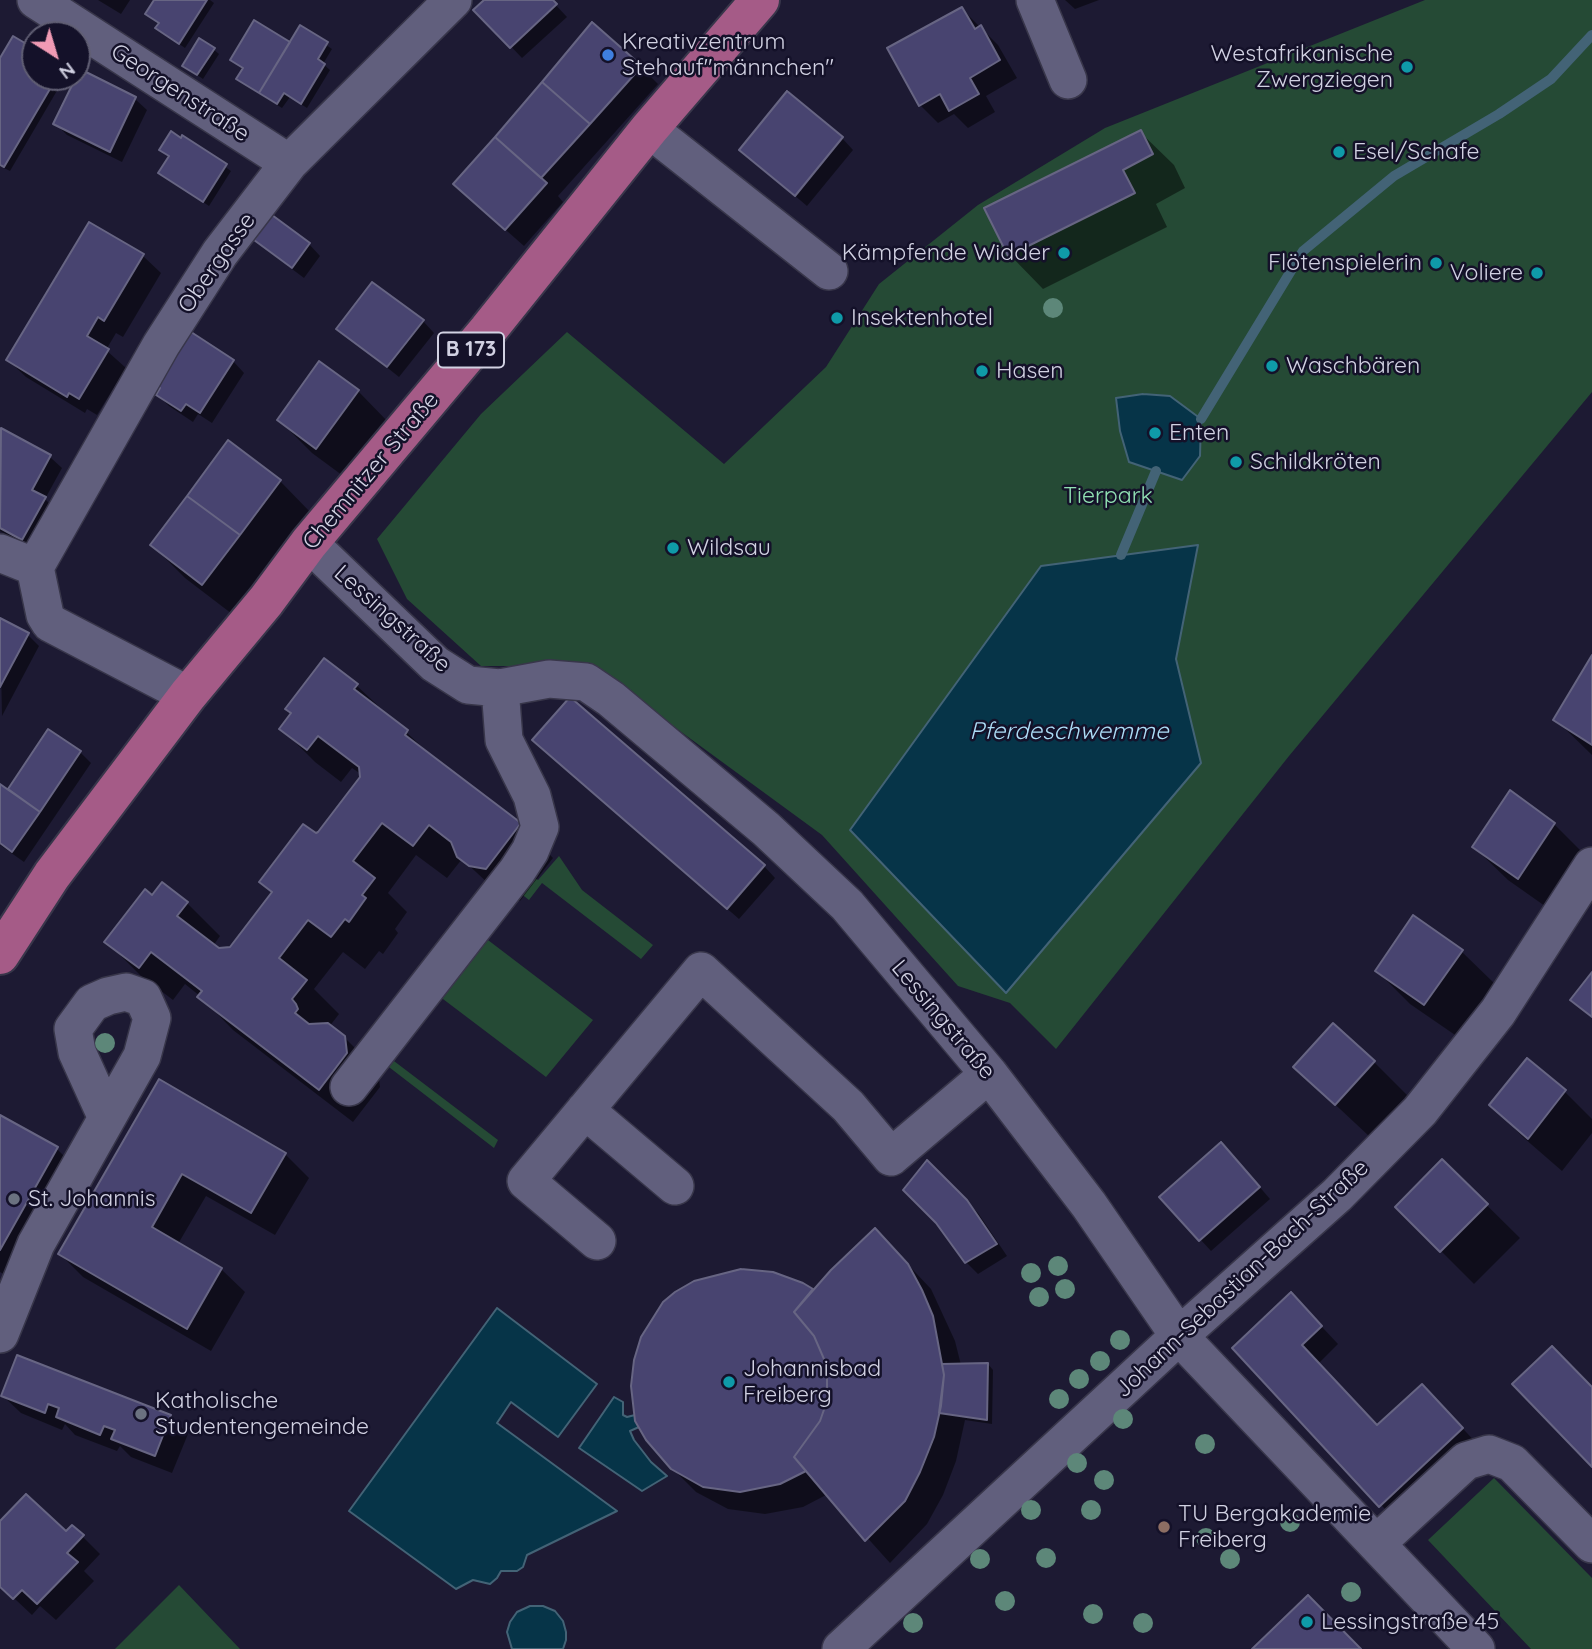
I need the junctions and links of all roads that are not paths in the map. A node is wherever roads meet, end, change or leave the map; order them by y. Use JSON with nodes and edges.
{"nodes":[{"id":1,"x":36,"y":0,"type":"edge"},
{"id":2,"x":453,"y":0,"type":"edge"},
{"id":3,"x":1035,"y":0,"type":"edge"},
{"id":4,"x":759,"y":1,"type":"edge"},
{"id":5,"x":1068,"y":80,"type":"dead end"},
{"id":6,"x":649,"y":129,"type":"junction"},
{"id":7,"x":289,"y":163,"type":"junction"},
{"id":8,"x":830,"y":271,"type":"dead end"},
{"id":9,"x":309,"y":543,"type":"junction"},
{"id":10,"x":0,"y":553,"type":"edge"},
{"id":11,"x":35,"y":567,"type":"junction"},
{"id":12,"x":500,"y":688,"type":"junction"},
{"id":13,"x":188,"y":695,"type":"junction"},
{"id":14,"x":1592,"y":866,"type":"edge"},
{"id":15,"x":0,"y":955,"type":"edge"},
{"id":16,"x":989,"y":1074,"type":"junction"},
{"id":17,"x":349,"y":1087,"type":"dead end"},
{"id":18,"x":585,"y":1110,"type":"junction"},
{"id":19,"x":107,"y":1118,"type":"dead end"},
{"id":20,"x":675,"y":1186,"type":"dead end"},
{"id":21,"x":597,"y":1241,"type":"dead end"},
{"id":22,"x":0,"y":1334,"type":"edge"},
{"id":23,"x":1179,"y":1336,"type":"junction"},
{"id":24,"x":1377,"y":1543,"type":"junction"},
{"id":25,"x":1592,"y":1544,"type":"edge"},
{"id":26,"x":841,"y":1649,"type":"edge"},
{"id":27,"x":1476,"y":1649,"type":"edge"}],
"edges":[{"from":1,"to":7,"type":"street","name":"Georgenstraße"},
{"from":2,"to":7,"type":"street","name":"Obergasse"},
{"from":3,"to":5,"type":"street"},
{"from":4,"to":6,"type":"main road","name":"Chemnitzer Straße","number":"B 173"},
{"from":6,"to":8,"type":"street"},
{"from":6,"to":9,"type":"main road","name":"Chemnitzer Straße","number":"B 173"},
{"from":7,"to":11,"type":"street","name":"Obergasse"},
{"from":9,"to":12,"type":"street","name":"Lessingstraße"},
{"from":9,"to":13,"type":"main road","name":"Chemnitzer Straße","number":"B 173"},
{"from":10,"to":11,"type":"street"},
{"from":11,"to":13,"type":"street"},
{"from":12,"to":16,"type":"street","name":"Lessingstraße"},
{"from":12,"to":17,"type":"street"},
{"from":13,"to":15,"type":"main road","name":"Chemnitzer Straße","number":"B 173"},
{"from":14,"to":23,"type":"street","name":"Johann-Sebastian-Bach-Straße"},
{"from":16,"to":18,"type":"street"},
{"from":16,"to":23,"type":"street","name":"Lessingstraße"},
{"from":18,"to":20,"type":"street"},
{"from":18,"to":21,"type":"street"},
{"from":19,"to":22,"type":"street"},
{"from":23,"to":24,"type":"street","name":"Lessingstraße"},
{"from":23,"to":26,"type":"street","name":"Johann-Sebastian-Bach-Straße"},
{"from":24,"to":25,"type":"street"},
{"from":24,"to":27,"type":"street","name":"Lessingstraße"}]}
